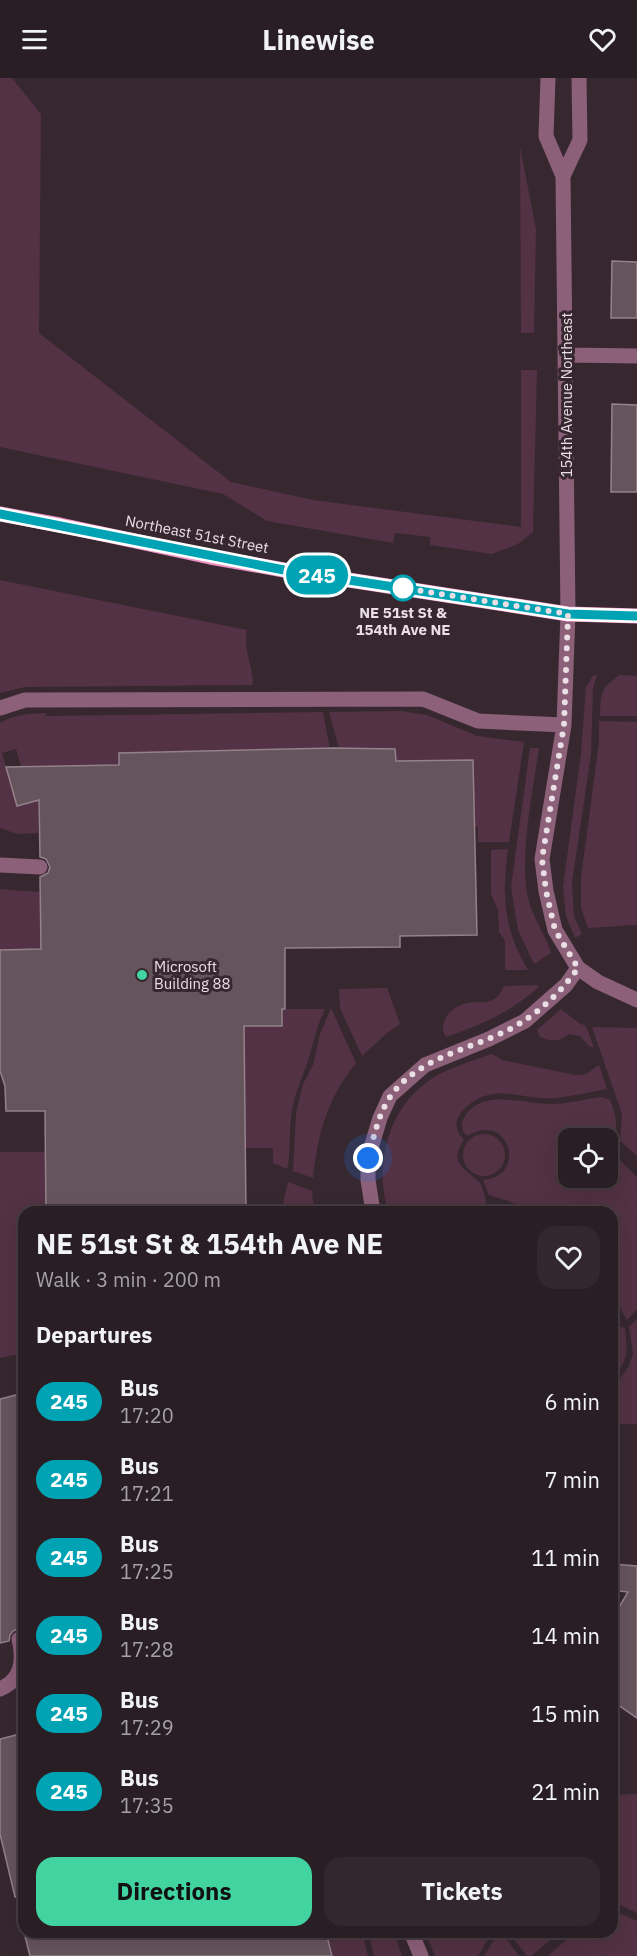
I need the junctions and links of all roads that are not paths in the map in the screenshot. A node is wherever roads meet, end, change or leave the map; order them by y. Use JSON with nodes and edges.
{"nodes":[{"id":1,"x":548,"y":78,"type":"edge"},
{"id":2,"x":579,"y":78,"type":"edge"},
{"id":3,"x":564,"y":176,"type":"junction"},
{"id":4,"x":566,"y":355,"type":"junction"},
{"id":5,"x":637,"y":356,"type":"edge"},
{"id":6,"x":0,"y":514,"type":"edge"},
{"id":7,"x":568,"y":614,"type":"junction"},
{"id":8,"x":637,"y":616,"type":"edge"},
{"id":9,"x":0,"y":708,"type":"edge"},
{"id":10,"x":564,"y":725,"type":"junction"},
{"id":11,"x":0,"y":865,"type":"edge"},
{"id":12,"x":40,"y":867,"type":"dead end"},
{"id":13,"x":578,"y":968,"type":"junction"},
{"id":14,"x":637,"y":1000,"type":"edge"},
{"id":15,"x":372,"y":1206,"type":"edge"},
{"id":16,"x":18,"y":1674,"type":"edge"},
{"id":17,"x":0,"y":1689,"type":"edge"},
{"id":18,"x":414,"y":1938,"type":"edge"},
{"id":19,"x":421,"y":1956,"type":"edge"}],
"edges":[{"from":1,"to":3,"type":"street","name":"154th Avenue Northeast"},
{"from":2,"to":3,"type":"street","name":"154th Avenue Northeast"},
{"from":3,"to":4,"type":"street","name":"154th Avenue Northeast"},
{"from":4,"to":5,"type":"street"},
{"from":4,"to":7,"type":"street","name":"154th Avenue Northeast"},
{"from":6,"to":7,"type":"main road","name":"Northeast 51st Street"},
{"from":7,"to":8,"type":"main road","name":"Northeast 51st Street"},
{"from":7,"to":10,"type":"street","name":"154th Avenue Northeast"},
{"from":9,"to":10,"type":"street"},
{"from":10,"to":13,"type":"street","name":"154th Avenue Northeast"},
{"from":11,"to":12,"type":"street"},
{"from":13,"to":14,"type":"street"},
{"from":13,"to":15,"type":"street"},
{"from":16,"to":17,"type":"street"},
{"from":18,"to":19,"type":"street"}]}
